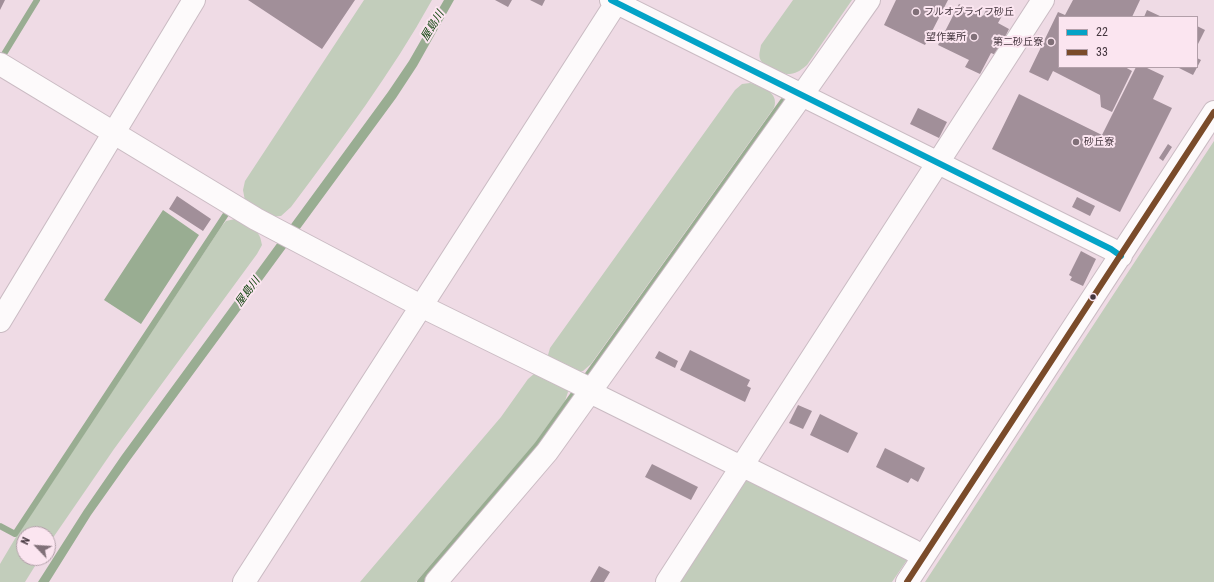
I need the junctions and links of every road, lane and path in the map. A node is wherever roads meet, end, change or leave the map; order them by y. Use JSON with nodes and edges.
{"nodes":[{"id":1,"x":194,"y":0,"type":"edge"},
{"id":2,"x":869,"y":0,"type":"edge"},
{"id":3,"x":1043,"y":0,"type":"edge"},
{"id":4,"x":615,"y":1,"type":"edge"},
{"id":5,"x":0,"y":64,"type":"edge"},
{"id":6,"x":802,"y":95,"type":"junction"},
{"id":7,"x":1214,"y":112,"type":"edge"},
{"id":8,"x":114,"y":133,"type":"junction"},
{"id":9,"x":938,"y":163,"type":"junction"},
{"id":10,"x":1121,"y":256,"type":"junction"},
{"id":11,"x":421,"y":306,"type":"junction"},
{"id":12,"x":0,"y":321,"type":"edge"},
{"id":13,"x":591,"y":391,"type":"junction"},
{"id":14,"x":742,"y":466,"type":"junction"},
{"id":15,"x":923,"y":557,"type":"junction"},
{"id":16,"x":244,"y":582,"type":"edge"},
{"id":17,"x":436,"y":582,"type":"edge"},
{"id":18,"x":667,"y":582,"type":"edge"},
{"id":19,"x":907,"y":582,"type":"edge"}],
"edges":[{"from":1,"to":8,"type":"street"},
{"from":2,"to":6,"type":"street"},
{"from":3,"to":9,"type":"street"},
{"from":4,"to":6,"type":"street"},
{"from":4,"to":11,"type":"street"},
{"from":5,"to":8,"type":"street"},
{"from":6,"to":9,"type":"street"},
{"from":6,"to":13,"type":"street"},
{"from":7,"to":10,"type":"street"},
{"from":8,"to":11,"type":"street"},
{"from":8,"to":12,"type":"street"},
{"from":9,"to":10,"type":"street"},
{"from":9,"to":14,"type":"street"},
{"from":10,"to":15,"type":"street"},
{"from":11,"to":13,"type":"street"},
{"from":11,"to":16,"type":"street"},
{"from":13,"to":14,"type":"street"},
{"from":13,"to":17,"type":"street"},
{"from":14,"to":15,"type":"street"},
{"from":14,"to":18,"type":"street"},
{"from":15,"to":19,"type":"street"}]}
